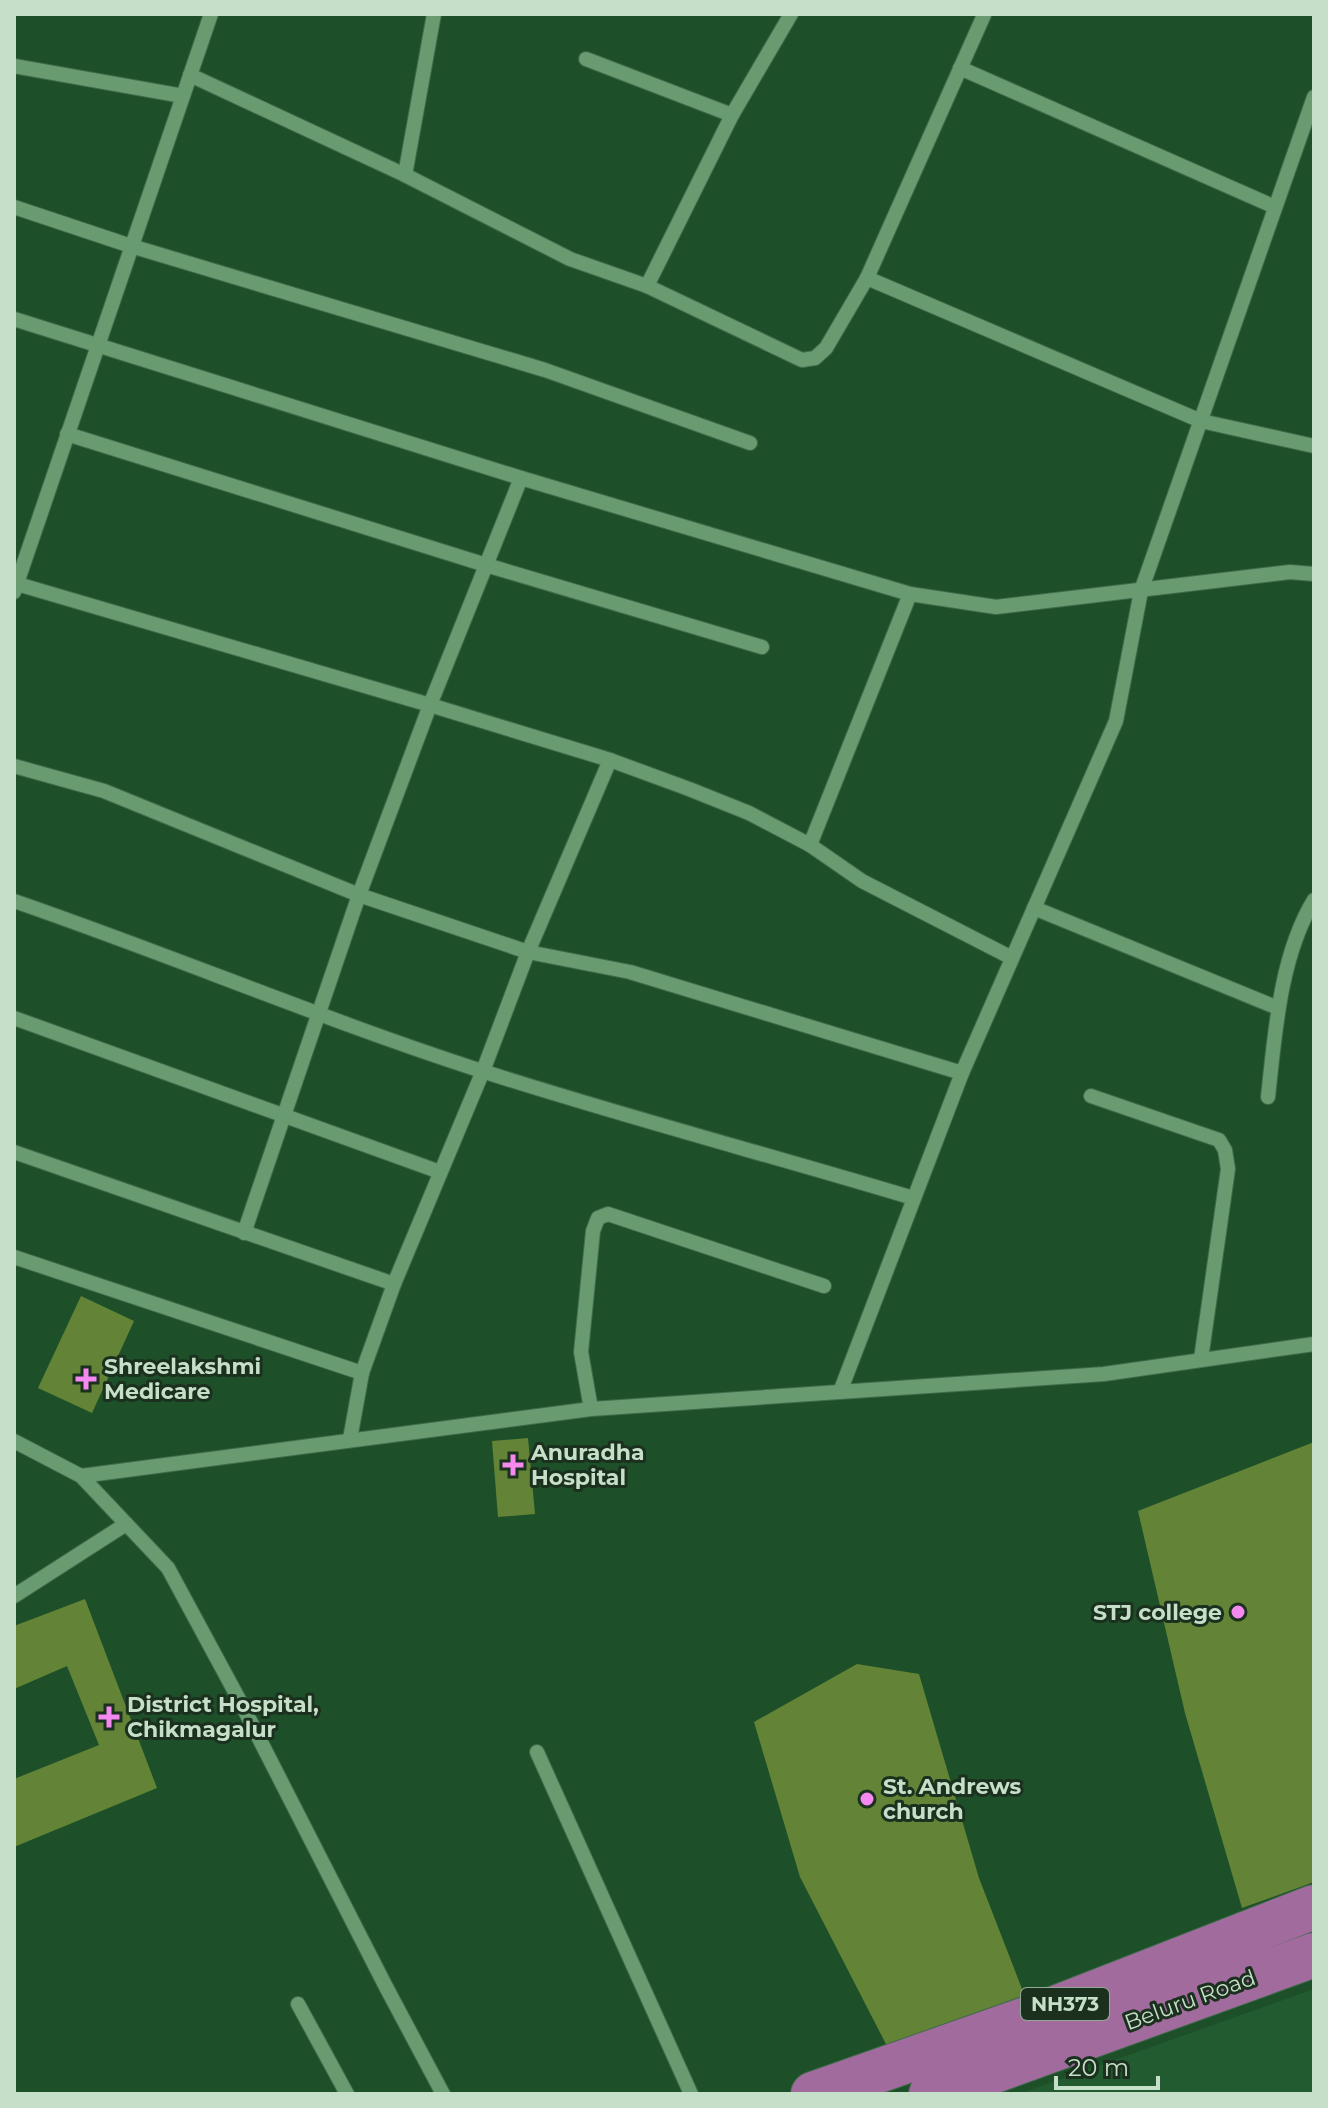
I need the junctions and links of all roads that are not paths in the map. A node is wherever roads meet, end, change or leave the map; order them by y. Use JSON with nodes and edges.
{"nodes":[{"id":1,"x":211,"y":14,"type":"edge"},
{"id":2,"x":434,"y":14,"type":"edge"},
{"id":3,"x":791,"y":14,"type":"edge"},
{"id":4,"x":984,"y":15,"type":"edge"},
{"id":5,"x":586,"y":59,"type":"dead end"},
{"id":6,"x":14,"y":66,"type":"edge"},
{"id":7,"x":960,"y":68,"type":"junction"},
{"id":8,"x":190,"y":75,"type":"junction"},
{"id":9,"x":183,"y":96,"type":"junction"},
{"id":10,"x":1314,"y":97,"type":"edge"},
{"id":11,"x":732,"y":115,"type":"junction"},
{"id":12,"x":405,"y":175,"type":"junction"},
{"id":13,"x":14,"y":207,"type":"edge"},
{"id":14,"x":1275,"y":207,"type":"junction"},
{"id":15,"x":131,"y":246,"type":"junction"},
{"id":16,"x":867,"y":278,"type":"junction"},
{"id":17,"x":647,"y":286,"type":"junction"},
{"id":18,"x":14,"y":319,"type":"edge"},
{"id":19,"x":97,"y":345,"type":"junction"},
{"id":20,"x":1201,"y":421,"type":"junction"},
{"id":21,"x":67,"y":434,"type":"junction"},
{"id":22,"x":750,"y":443,"type":"dead end"},
{"id":23,"x":1314,"y":446,"type":"edge"},
{"id":24,"x":521,"y":478,"type":"junction"},
{"id":25,"x":486,"y":565,"type":"junction"},
{"id":26,"x":1314,"y":574,"type":"edge"},
{"id":27,"x":15,"y":587,"type":"edge"},
{"id":28,"x":1141,"y":591,"type":"junction"},
{"id":29,"x":910,"y":594,"type":"junction"},
{"id":30,"x":762,"y":647,"type":"dead end"},
{"id":31,"x":430,"y":705,"type":"junction"},
{"id":32,"x":610,"y":760,"type":"junction"},
{"id":33,"x":14,"y":766,"type":"edge"},
{"id":34,"x":810,"y":845,"type":"junction"},
{"id":35,"x":359,"y":895,"type":"junction"},
{"id":36,"x":1314,"y":900,"type":"edge"},
{"id":37,"x":14,"y":901,"type":"edge"},
{"id":38,"x":1034,"y":908,"type":"junction"},
{"id":39,"x":528,"y":952,"type":"junction"},
{"id":40,"x":1012,"y":958,"type":"junction"},
{"id":41,"x":1278,"y":1008,"type":"junction"},
{"id":42,"x":320,"y":1016,"type":"junction"},
{"id":43,"x":14,"y":1018,"type":"edge"},
{"id":44,"x":483,"y":1071,"type":"junction"},
{"id":45,"x":962,"y":1073,"type":"junction"},
{"id":46,"x":1091,"y":1096,"type":"dead end"},
{"id":47,"x":1268,"y":1097,"type":"dead end"},
{"id":48,"x":284,"y":1118,"type":"junction"},
{"id":49,"x":14,"y":1152,"type":"edge"},
{"id":50,"x":440,"y":1172,"type":"junction"},
{"id":51,"x":913,"y":1198,"type":"junction"},
{"id":52,"x":244,"y":1233,"type":"junction"},
{"id":53,"x":14,"y":1257,"type":"edge"},
{"id":54,"x":394,"y":1284,"type":"junction"},
{"id":55,"x":824,"y":1286,"type":"dead end"},
{"id":56,"x":1314,"y":1344,"type":"edge"},
{"id":57,"x":1201,"y":1359,"type":"junction"},
{"id":58,"x":362,"y":1373,"type":"junction"},
{"id":59,"x":840,"y":1392,"type":"junction"},
{"id":60,"x":591,"y":1409,"type":"junction"},
{"id":61,"x":350,"y":1439,"type":"junction"},
{"id":62,"x":14,"y":1441,"type":"edge"},
{"id":63,"x":81,"y":1476,"type":"junction"},
{"id":64,"x":126,"y":1524,"type":"junction"},
{"id":65,"x":14,"y":1596,"type":"edge"},
{"id":66,"x":537,"y":1752,"type":"dead end"},
{"id":67,"x":1314,"y":1907,"type":"edge"},
{"id":68,"x":1314,"y":1955,"type":"edge"},
{"id":69,"x":298,"y":2004,"type":"dead end"},
{"id":70,"x":347,"y":2094,"type":"edge"},
{"id":71,"x":443,"y":2094,"type":"edge"},
{"id":72,"x":691,"y":2094,"type":"edge"},
{"id":73,"x":813,"y":2094,"type":"edge"},
{"id":74,"x":931,"y":2094,"type":"edge"}],
"edges":[{"from":1,"to":8,"type":"street"},
{"from":2,"to":12,"type":"street"},
{"from":3,"to":11,"type":"street"},
{"from":4,"to":7,"type":"street"},
{"from":5,"to":11,"type":"street"},
{"from":6,"to":9,"type":"street"},
{"from":7,"to":14,"type":"street"},
{"from":7,"to":16,"type":"street"},
{"from":8,"to":9,"type":"street"},
{"from":8,"to":12,"type":"street"},
{"from":9,"to":15,"type":"street"},
{"from":10,"to":14,"type":"street"},
{"from":11,"to":17,"type":"street"},
{"from":12,"to":17,"type":"street"},
{"from":13,"to":15,"type":"street"},
{"from":14,"to":20,"type":"street"},
{"from":15,"to":19,"type":"street"},
{"from":15,"to":22,"type":"street"},
{"from":16,"to":17,"type":"street"},
{"from":16,"to":20,"type":"street"},
{"from":18,"to":19,"type":"street"},
{"from":19,"to":21,"type":"street"},
{"from":19,"to":24,"type":"street"},
{"from":20,"to":23,"type":"street"},
{"from":20,"to":28,"type":"street"},
{"from":21,"to":25,"type":"street"},
{"from":21,"to":27,"type":"street"},
{"from":24,"to":25,"type":"street"},
{"from":24,"to":29,"type":"street"},
{"from":25,"to":30,"type":"street"},
{"from":25,"to":31,"type":"street"},
{"from":26,"to":28,"type":"street"},
{"from":27,"to":31,"type":"street"},
{"from":28,"to":29,"type":"street"},
{"from":28,"to":38,"type":"street"},
{"from":29,"to":34,"type":"street"},
{"from":31,"to":32,"type":"street"},
{"from":31,"to":35,"type":"street"},
{"from":32,"to":34,"type":"street"},
{"from":32,"to":39,"type":"street"},
{"from":33,"to":35,"type":"street"},
{"from":34,"to":40,"type":"street"},
{"from":35,"to":39,"type":"street"},
{"from":35,"to":42,"type":"street"},
{"from":36,"to":41,"type":"street"},
{"from":37,"to":42,"type":"street"},
{"from":38,"to":40,"type":"street"},
{"from":38,"to":41,"type":"street"},
{"from":39,"to":44,"type":"street"},
{"from":39,"to":45,"type":"street"},
{"from":40,"to":45,"type":"street"},
{"from":41,"to":47,"type":"street"},
{"from":42,"to":44,"type":"street"},
{"from":42,"to":48,"type":"street"},
{"from":43,"to":48,"type":"street"},
{"from":44,"to":50,"type":"street"},
{"from":44,"to":51,"type":"street"},
{"from":45,"to":51,"type":"street"},
{"from":46,"to":57,"type":"street"},
{"from":48,"to":50,"type":"street"},
{"from":48,"to":52,"type":"street"},
{"from":49,"to":52,"type":"street"},
{"from":50,"to":54,"type":"street"},
{"from":51,"to":59,"type":"street"},
{"from":52,"to":54,"type":"street"},
{"from":53,"to":58,"type":"street"},
{"from":54,"to":58,"type":"street"},
{"from":55,"to":60,"type":"street"},
{"from":56,"to":57,"type":"street"},
{"from":57,"to":59,"type":"street"},
{"from":58,"to":61,"type":"street"},
{"from":59,"to":60,"type":"street"},
{"from":60,"to":61,"type":"street"},
{"from":61,"to":63,"type":"street"},
{"from":62,"to":63,"type":"street"},
{"from":63,"to":64,"type":"street"},
{"from":64,"to":65,"type":"street"},
{"from":64,"to":71,"type":"street"},
{"from":66,"to":72,"type":"street"},
{"from":67,"to":73,"type":"highway","number":"NH373"},
{"from":68,"to":74,"type":"highway","name":"Beluru Road","number":"NH373"},
{"from":69,"to":70,"type":"street"}]}
